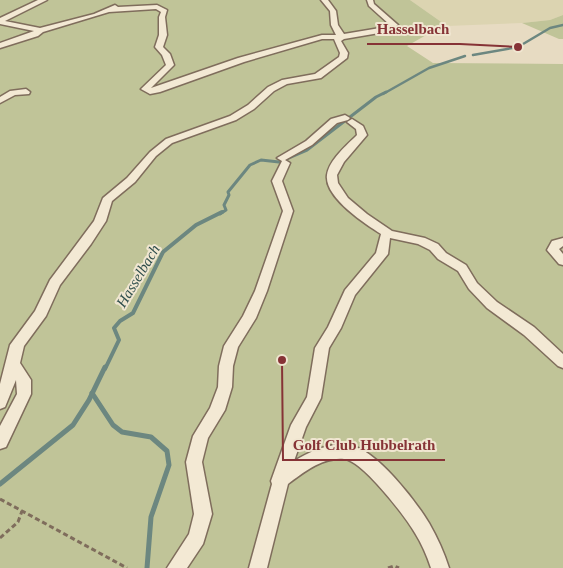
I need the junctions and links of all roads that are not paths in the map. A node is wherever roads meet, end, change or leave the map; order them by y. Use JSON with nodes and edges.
{"nodes":[{"id":1,"x":44,"y":0,"type":"edge"},
{"id":2,"x":139,"y":0,"type":"edge"},
{"id":3,"x":324,"y":0,"type":"edge"},
{"id":4,"x":370,"y":0,"type":"edge"},
{"id":5,"x":108,"y":10,"type":"junction"},
{"id":6,"x":0,"y":22,"type":"edge"},
{"id":7,"x":40,"y":30,"type":"junction"},
{"id":8,"x":342,"y":37,"type":"junction"},
{"id":9,"x":0,"y":46,"type":"edge"},
{"id":10,"x":26,"y":92,"type":"dead end"},
{"id":11,"x":0,"y":100,"type":"edge"},
{"id":12,"x":389,"y":234,"type":"junction"},
{"id":13,"x":563,"y":242,"type":"edge"},
{"id":14,"x":563,"y":261,"type":"edge"},
{"id":15,"x":563,"y":362,"type":"edge"},
{"id":16,"x":13,"y":364,"type":"junction"},
{"id":17,"x":0,"y":404,"type":"edge"},
{"id":18,"x":0,"y":442,"type":"edge"},
{"id":19,"x":280,"y":480,"type":"junction"},
{"id":20,"x":176,"y":568,"type":"edge"},
{"id":21,"x":258,"y":568,"type":"edge"},
{"id":22,"x":440,"y":568,"type":"edge"}],
"edges":[{"from":1,"to":6,"type":"lane"},
{"from":2,"to":5,"type":"lane"},
{"from":3,"to":8,"type":"lane"},
{"from":4,"to":8,"type":"lane"},
{"from":5,"to":7,"type":"lane"},
{"from":5,"to":8,"type":"lane"},
{"from":6,"to":7,"type":"lane"},
{"from":7,"to":9,"type":"lane"},
{"from":8,"to":16,"type":"lane"},
{"from":10,"to":11,"type":"lane"},
{"from":12,"to":15,"type":"lane"},
{"from":12,"to":19,"type":"lane"},
{"from":12,"to":20,"type":"lane"},
{"from":13,"to":14,"type":"lane"},
{"from":16,"to":17,"type":"lane"},
{"from":16,"to":18,"type":"lane"},
{"from":19,"to":21,"type":"lane"},
{"from":19,"to":22,"type":"lane"}]}
